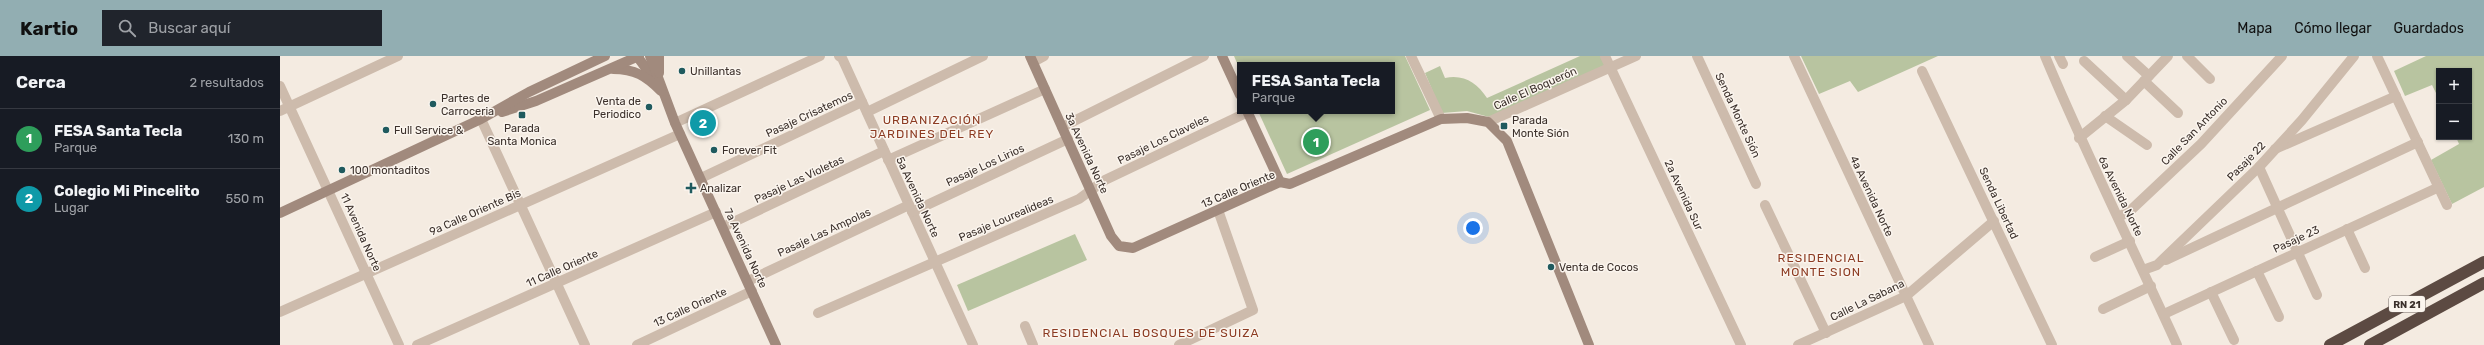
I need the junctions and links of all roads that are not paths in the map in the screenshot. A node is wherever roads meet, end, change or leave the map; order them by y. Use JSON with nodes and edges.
{"nodes":[{"id":1,"x":398,"y":56,"type":"edge"},
{"id":2,"x":605,"y":56,"type":"edge"},
{"id":3,"x":638,"y":56,"type":"edge"},
{"id":4,"x":650,"y":56,"type":"edge"},
{"id":5,"x":659,"y":56,"type":"edge"},
{"id":6,"x":820,"y":56,"type":"edge"},
{"id":7,"x":983,"y":56,"type":"edge"},
{"id":8,"x":1044,"y":56,"type":"edge"},
{"id":9,"x":1204,"y":56,"type":"edge"},
{"id":10,"x":1222,"y":56,"type":"edge"},
{"id":11,"x":1411,"y":56,"type":"edge"},
{"id":12,"x":1605,"y":56,"type":"edge"},
{"id":13,"x":1636,"y":56,"type":"edge"},
{"id":14,"x":1697,"y":56,"type":"edge"},
{"id":15,"x":1794,"y":56,"type":"edge"},
{"id":16,"x":2045,"y":56,"type":"edge"},
{"id":17,"x":2127,"y":56,"type":"edge"},
{"id":18,"x":2168,"y":56,"type":"edge"},
{"id":19,"x":2187,"y":56,"type":"edge"},
{"id":20,"x":2282,"y":56,"type":"edge"},
{"id":21,"x":2354,"y":56,"type":"edge"},
{"id":22,"x":2377,"y":56,"type":"edge"},
{"id":23,"x":842,"y":57,"type":"edge"},
{"id":24,"x":1031,"y":59,"type":"edge"},
{"id":25,"x":2084,"y":61,"type":"dead end"},
{"id":26,"x":1610,"y":68,"type":"junction"},
{"id":27,"x":609,"y":69,"type":"junction"},
{"id":28,"x":1922,"y":71,"type":"dead end"},
{"id":29,"x":2146,"y":79,"type":"junction"},
{"id":30,"x":2210,"y":79,"type":"dead end"},
{"id":31,"x":280,"y":86,"type":"edge"},
{"id":32,"x":1237,"y":88,"type":"edge"},
{"id":33,"x":1045,"y":89,"type":"junction"},
{"id":34,"x":664,"y":94,"type":"junction"},
{"id":35,"x":2396,"y":96,"type":"junction"},
{"id":36,"x":2126,"y":100,"type":"junction"},
{"id":37,"x":862,"y":102,"type":"junction"},
{"id":38,"x":290,"y":106,"type":"junction"},
{"id":39,"x":280,"y":111,"type":"edge"},
{"id":40,"x":866,"y":112,"type":"junction"},
{"id":41,"x":2178,"y":113,"type":"dead end"},
{"id":42,"x":1241,"y":114,"type":"edge"},
{"id":43,"x":1248,"y":114,"type":"edge"},
{"id":44,"x":2105,"y":116,"type":"junction"},
{"id":45,"x":481,"y":119,"type":"junction"},
{"id":46,"x":1441,"y":119,"type":"junction"},
{"id":47,"x":1488,"y":122,"type":"junction"},
{"id":48,"x":676,"y":123,"type":"junction"},
{"id":49,"x":1062,"y":127,"type":"junction"},
{"id":50,"x":680,"y":134,"type":"junction"},
{"id":51,"x":2079,"y":138,"type":"junction"},
{"id":52,"x":1068,"y":139,"type":"junction"},
{"id":53,"x":2418,"y":142,"type":"junction"},
{"id":54,"x":2147,"y":145,"type":"dead end"},
{"id":55,"x":2274,"y":150,"type":"junction"},
{"id":56,"x":886,"y":156,"type":"junction"},
{"id":57,"x":2260,"y":167,"type":"junction"},
{"id":58,"x":701,"y":178,"type":"junction"},
{"id":59,"x":1280,"y":182,"type":"junction"},
{"id":60,"x":1756,"y":184,"type":"dead end"},
{"id":61,"x":2439,"y":187,"type":"junction"},
{"id":62,"x":329,"y":191,"type":"junction"},
{"id":63,"x":1092,"y":191,"type":"junction"},
{"id":64,"x":521,"y":205,"type":"junction"},
{"id":65,"x":1765,"y":205,"type":"dead end"},
{"id":66,"x":2447,"y":205,"type":"dead end"},
{"id":67,"x":911,"y":208,"type":"junction"},
{"id":68,"x":2278,"y":208,"type":"junction"},
{"id":69,"x":1218,"y":210,"type":"junction"},
{"id":70,"x":716,"y":212,"type":"junction"},
{"id":71,"x":280,"y":213,"type":"edge"},
{"id":72,"x":2119,"y":217,"type":"junction"},
{"id":73,"x":1994,"y":221,"type":"junction"},
{"id":74,"x":723,"y":227,"type":"junction"},
{"id":75,"x":2347,"y":229,"type":"junction"},
{"id":76,"x":2130,"y":241,"type":"junction"},
{"id":77,"x":1133,"y":248,"type":"joint"},
{"id":78,"x":2298,"y":251,"type":"junction"},
{"id":79,"x":2094,"y":257,"type":"dead end"},
{"id":80,"x":935,"y":262,"type":"junction"},
{"id":81,"x":2484,"y":262,"type":"edge"},
{"id":82,"x":2157,"y":265,"type":"junction"},
{"id":83,"x":2365,"y":268,"type":"dead end"},
{"id":84,"x":2143,"y":270,"type":"junction"},
{"id":85,"x":2257,"y":271,"type":"junction"},
{"id":86,"x":367,"y":274,"type":"junction"},
{"id":87,"x":748,"y":281,"type":"junction"},
{"id":88,"x":2484,"y":283,"type":"edge"},
{"id":89,"x":557,"y":284,"type":"junction"},
{"id":90,"x":2151,"y":286,"type":"junction"},
{"id":91,"x":752,"y":291,"type":"junction"},
{"id":92,"x":2211,"y":292,"type":"junction"},
{"id":93,"x":2317,"y":295,"type":"dead end"},
{"id":94,"x":1906,"y":296,"type":"junction"},
{"id":95,"x":2103,"y":309,"type":"dead end"},
{"id":96,"x":280,"y":312,"type":"edge"},
{"id":97,"x":818,"y":313,"type":"dead end"},
{"id":98,"x":2164,"y":314,"type":"junction"},
{"id":99,"x":2279,"y":317,"type":"dead end"},
{"id":100,"x":1025,"y":326,"type":"dead end"},
{"id":101,"x":771,"y":331,"type":"junction"},
{"id":102,"x":1826,"y":333,"type":"junction"},
{"id":103,"x":2234,"y":340,"type":"dead end"},
{"id":104,"x":399,"y":345,"type":"edge"},
{"id":105,"x":417,"y":345,"type":"edge"},
{"id":106,"x":585,"y":345,"type":"edge"},
{"id":107,"x":637,"y":345,"type":"edge"},
{"id":108,"x":769,"y":345,"type":"edge"},
{"id":109,"x":776,"y":345,"type":"edge"},
{"id":110,"x":973,"y":345,"type":"edge"},
{"id":111,"x":1033,"y":345,"type":"edge"},
{"id":112,"x":1179,"y":345,"type":"edge"},
{"id":113,"x":1589,"y":345,"type":"edge"},
{"id":114,"x":1741,"y":345,"type":"edge"},
{"id":115,"x":1798,"y":345,"type":"edge"},
{"id":116,"x":1929,"y":345,"type":"edge"},
{"id":117,"x":2052,"y":345,"type":"edge"},
{"id":118,"x":2178,"y":345,"type":"edge"},
{"id":119,"x":2330,"y":345,"type":"edge"},
{"id":120,"x":2370,"y":345,"type":"edge"}],
"edges":[{"from":1,"to":38,"type":"street"},
{"from":2,"to":45,"type":"main road"},
{"from":3,"to":27,"type":"main road"},
{"from":3,"to":34,"type":"main road","name":"7a Avenida Norte"},
{"from":4,"to":34,"type":"main road","name":"7a Avenida Norte"},
{"from":5,"to":34,"type":"main road"},
{"from":6,"to":48,"type":"street"},
{"from":7,"to":40,"type":"street"},
{"from":8,"to":24,"type":"street"},
{"from":9,"to":49,"type":"street"},
{"from":10,"to":32,"type":"main road"},
{"from":11,"to":46,"type":"street"},
{"from":12,"to":26,"type":"street","name":"2a Avenida Sur"},
{"from":13,"to":26,"type":"street","name":"Calle El Boquerón"},
{"from":14,"to":60,"type":"street","name":"Senda Monte Sión"},
{"from":15,"to":94,"type":"street","name":"4a Avenida Norte"},
{"from":16,"to":51,"type":"street","name":"6a Avenida Norte"},
{"from":17,"to":29,"type":"street"},
{"from":18,"to":29,"type":"street"},
{"from":19,"to":30,"type":"street"},
{"from":20,"to":72,"type":"street","name":"Calle San Antonio"},
{"from":21,"to":55,"type":"street","name":"Pasaje 22"},
{"from":22,"to":35,"type":"street"},
{"from":23,"to":37,"type":"street","name":"5a Avenida Norte"},
{"from":24,"to":33,"type":"main road","name":"3a Avenida Norte"},
{"from":25,"to":36,"type":"street"},
{"from":26,"to":47,"type":"street","name":"Calle El Boquerón"},
{"from":26,"to":114,"type":"street","name":"2a Avenida Sur"},
{"from":27,"to":34,"type":"main road"},
{"from":27,"to":45,"type":"main road"},
{"from":28,"to":73,"type":"street","name":"Senda Libertad"},
{"from":29,"to":36,"type":"street"},
{"from":29,"to":41,"type":"street"},
{"from":31,"to":38,"type":"street","name":"11 Avenida Norte"},
{"from":33,"to":49,"type":"main road","name":"3a Avenida Norte"},
{"from":33,"to":56,"type":"street","name":"Pasaje Las Violetas"},
{"from":34,"to":48,"type":"main road","name":"7a Avenida Norte"},
{"from":35,"to":53,"type":"street"},
{"from":35,"to":55,"type":"street"},
{"from":36,"to":44,"type":"street"},
{"from":37,"to":40,"type":"street","name":"5a Avenida Norte"},
{"from":37,"to":58,"type":"street","name":"Pasaje Crisatemos"},
{"from":38,"to":39,"type":"street"},
{"from":38,"to":62,"type":"street","name":"11 Avenida Norte"},
{"from":40,"to":56,"type":"street","name":"5a Avenida Norte"},
{"from":42,"to":63,"type":"street","name":"Pasaje Los Claveles"},
{"from":43,"to":59,"type":"main road"},
{"from":44,"to":51,"type":"street"},
{"from":44,"to":54,"type":"street"},
{"from":45,"to":62,"type":"main road"},
{"from":45,"to":64,"type":"street"},
{"from":46,"to":47,"type":"main road"},
{"from":46,"to":59,"type":"main road","name":"13 Calle Oriente"},
{"from":47,"to":113,"type":"main road"},
{"from":48,"to":50,"type":"main road","name":"7a Avenida Norte"},
{"from":49,"to":52,"type":"main road","name":"3a Avenida Norte"},
{"from":50,"to":58,"type":"main road","name":"7a Avenida Norte"},
{"from":50,"to":64,"type":"street","name":"9a Calle Oriente Bis"},
{"from":51,"to":72,"type":"street","name":"6a Avenida Norte"},
{"from":52,"to":63,"type":"main road","name":"3a Avenida Norte"},
{"from":52,"to":67,"type":"street","name":"Pasaje Los Lirios"},
{"from":53,"to":61,"type":"street"},
{"from":53,"to":68,"type":"street"},
{"from":55,"to":57,"type":"street","name":"Pasaje 22"},
{"from":56,"to":67,"type":"street","name":"5a Avenida Norte"},
{"from":56,"to":74,"type":"street","name":"Pasaje Las Violetas"},
{"from":57,"to":68,"type":"street"},
{"from":57,"to":82,"type":"street","name":"Pasaje 22"},
{"from":58,"to":70,"type":"main road","name":"7a Avenida Norte"},
{"from":59,"to":69,"type":"main road","name":"13 Calle Oriente"},
{"from":61,"to":66,"type":"street"},
{"from":61,"to":75,"type":"street","name":"Pasaje 23"},
{"from":62,"to":71,"type":"main road"},
{"from":62,"to":86,"type":"street","name":"11 Avenida Norte"},
{"from":63,"to":77,"type":"main road","name":"3a Avenida Norte"},
{"from":63,"to":80,"type":"street","name":"Pasaje Lourealideas"},
{"from":64,"to":86,"type":"street","name":"9a Calle Oriente Bis"},
{"from":64,"to":89,"type":"street"},
{"from":65,"to":102,"type":"street"},
{"from":67,"to":80,"type":"street","name":"5a Avenida Norte"},
{"from":67,"to":87,"type":"street","name":"Pasaje Las Ampolas"},
{"from":68,"to":78,"type":"street"},
{"from":68,"to":82,"type":"street"},
{"from":69,"to":77,"type":"main road","name":"13 Calle Oriente"},
{"from":69,"to":112,"type":"street"},
{"from":70,"to":74,"type":"main road","name":"7a Avenida Norte"},
{"from":70,"to":89,"type":"street","name":"11 Calle Oriente"},
{"from":72,"to":76,"type":"street","name":"6a Avenida Norte"},
{"from":73,"to":94,"type":"street","name":"Calle La Sabana"},
{"from":73,"to":117,"type":"street","name":"Senda Libertad"},
{"from":74,"to":87,"type":"main road","name":"7a Avenida Norte"},
{"from":75,"to":78,"type":"street","name":"Pasaje 23"},
{"from":75,"to":83,"type":"street"},
{"from":76,"to":79,"type":"street"},
{"from":76,"to":84,"type":"street","name":"6a Avenida Norte"},
{"from":78,"to":85,"type":"street","name":"Pasaje 23"},
{"from":78,"to":93,"type":"street"},
{"from":80,"to":97,"type":"street","name":"Pasaje Lourealideas"},
{"from":80,"to":110,"type":"street","name":"5a Avenida Norte"},
{"from":81,"to":119,"type":"highway","number":"RN 21"},
{"from":82,"to":84,"type":"street","name":"Pasaje 22"},
{"from":84,"to":90,"type":"street","name":"6a Avenida Norte"},
{"from":85,"to":92,"type":"street","name":"Pasaje 23"},
{"from":85,"to":99,"type":"street"},
{"from":86,"to":96,"type":"street","name":"9a Calle Oriente Bis"},
{"from":86,"to":104,"type":"street","name":"11 Avenida Norte"},
{"from":87,"to":91,"type":"main road","name":"7a Avenida Norte"},
{"from":88,"to":120,"type":"highway","number":"RN 21"},
{"from":89,"to":105,"type":"street","name":"11 Calle Oriente"},
{"from":89,"to":106,"type":"street"},
{"from":90,"to":95,"type":"street"},
{"from":90,"to":98,"type":"street","name":"6a Avenida Norte"},
{"from":91,"to":101,"type":"main road","name":"7a Avenida Norte"},
{"from":91,"to":107,"type":"street","name":"13 Calle Oriente"},
{"from":92,"to":98,"type":"street","name":"Pasaje 23"},
{"from":92,"to":103,"type":"street"},
{"from":94,"to":102,"type":"street","name":"Calle La Sabana"},
{"from":94,"to":116,"type":"street","name":"4a Avenida Norte"},
{"from":98,"to":118,"type":"street","name":"6a Avenida Norte"},
{"from":100,"to":111,"type":"street"},
{"from":101,"to":108,"type":"main road"},
{"from":101,"to":109,"type":"main road","name":"7a Avenida Norte"},
{"from":102,"to":115,"type":"street","name":"Calle La Sabana"}]}
